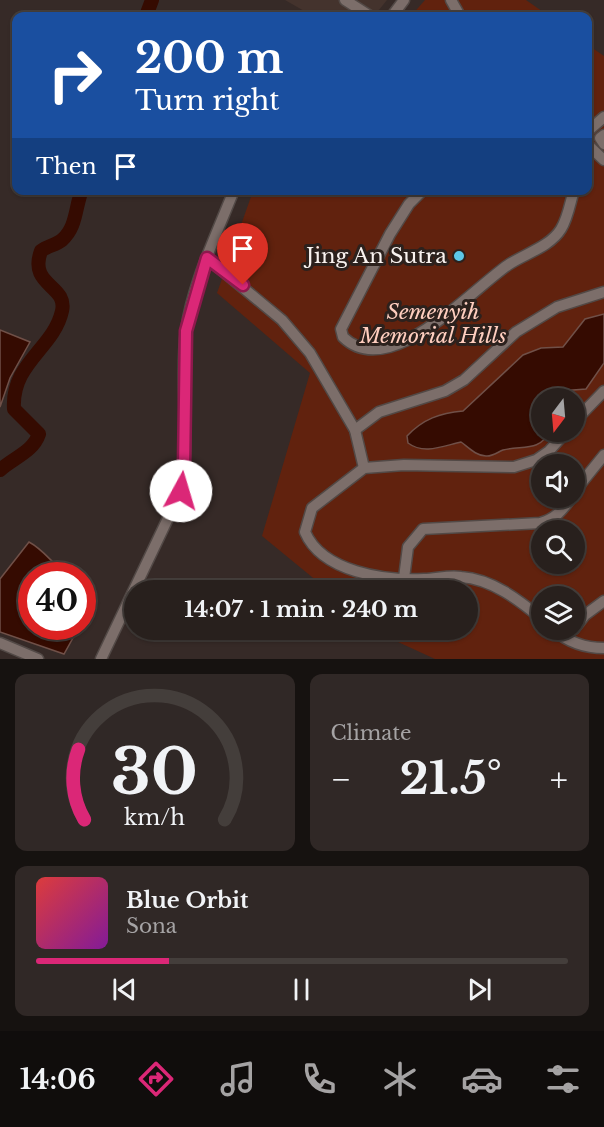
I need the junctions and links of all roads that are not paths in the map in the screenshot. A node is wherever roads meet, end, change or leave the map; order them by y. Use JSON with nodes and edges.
{"nodes":[{"id":1,"x":345,"y":0,"type":"edge"},
{"id":2,"x":364,"y":12,"type":"edge"},
{"id":3,"x":604,"y":117,"type":"edge"},
{"id":4,"x":592,"y":128,"type":"edge"},
{"id":5,"x":604,"y":135,"type":"edge"},
{"id":6,"x":604,"y":144,"type":"edge"},
{"id":7,"x":592,"y":150,"type":"edge"},
{"id":8,"x":604,"y":160,"type":"edge"},
{"id":9,"x":232,"y":195,"type":"edge"},
{"id":10,"x":418,"y":195,"type":"edge"},
{"id":11,"x":572,"y":195,"type":"edge"},
{"id":12,"x":207,"y":258,"type":"junction"},
{"id":13,"x":604,"y":292,"type":"edge"},
{"id":14,"x":604,"y":391,"type":"edge"},
{"id":15,"x":585,"y":411,"type":"edge"},
{"id":16,"x":356,"y":430,"type":"junction"},
{"id":17,"x":557,"y":442,"type":"edge"},
{"id":18,"x":604,"y":455,"type":"edge"},
{"id":19,"x":364,"y":468,"type":"junction"},
{"id":20,"x":585,"y":478,"type":"edge"},
{"id":21,"x":564,"y":508,"type":"edge"},
{"id":22,"x":404,"y":578,"type":"junction"},
{"id":23,"x":604,"y":601,"type":"edge"},
{"id":24,"x":531,"y":612,"type":"edge"},
{"id":25,"x":585,"y":615,"type":"edge"},
{"id":26,"x":582,"y":640,"type":"edge"},
{"id":27,"x":0,"y":643,"type":"edge"},
{"id":28,"x":604,"y":648,"type":"edge"},
{"id":29,"x":38,"y":659,"type":"edge"},
{"id":30,"x":101,"y":659,"type":"edge"}],
"edges":[{"from":1,"to":2,"type":"street"},
{"from":3,"to":4,"type":"street"},
{"from":5,"to":6,"type":"street"},
{"from":7,"to":8,"type":"street"},
{"from":9,"to":12,"type":"street"},
{"from":10,"to":11,"type":"street"},
{"from":12,"to":16,"type":"street"},
{"from":12,"to":30,"type":"street"},
{"from":13,"to":16,"type":"street"},
{"from":14,"to":15,"type":"street"},
{"from":16,"to":19,"type":"street"},
{"from":17,"to":19,"type":"street"},
{"from":18,"to":20,"type":"street"},
{"from":19,"to":22,"type":"street"},
{"from":21,"to":22,"type":"street"},
{"from":22,"to":24,"type":"street"},
{"from":23,"to":25,"type":"street"},
{"from":26,"to":28,"type":"street"},
{"from":27,"to":29,"type":"street"}]}
